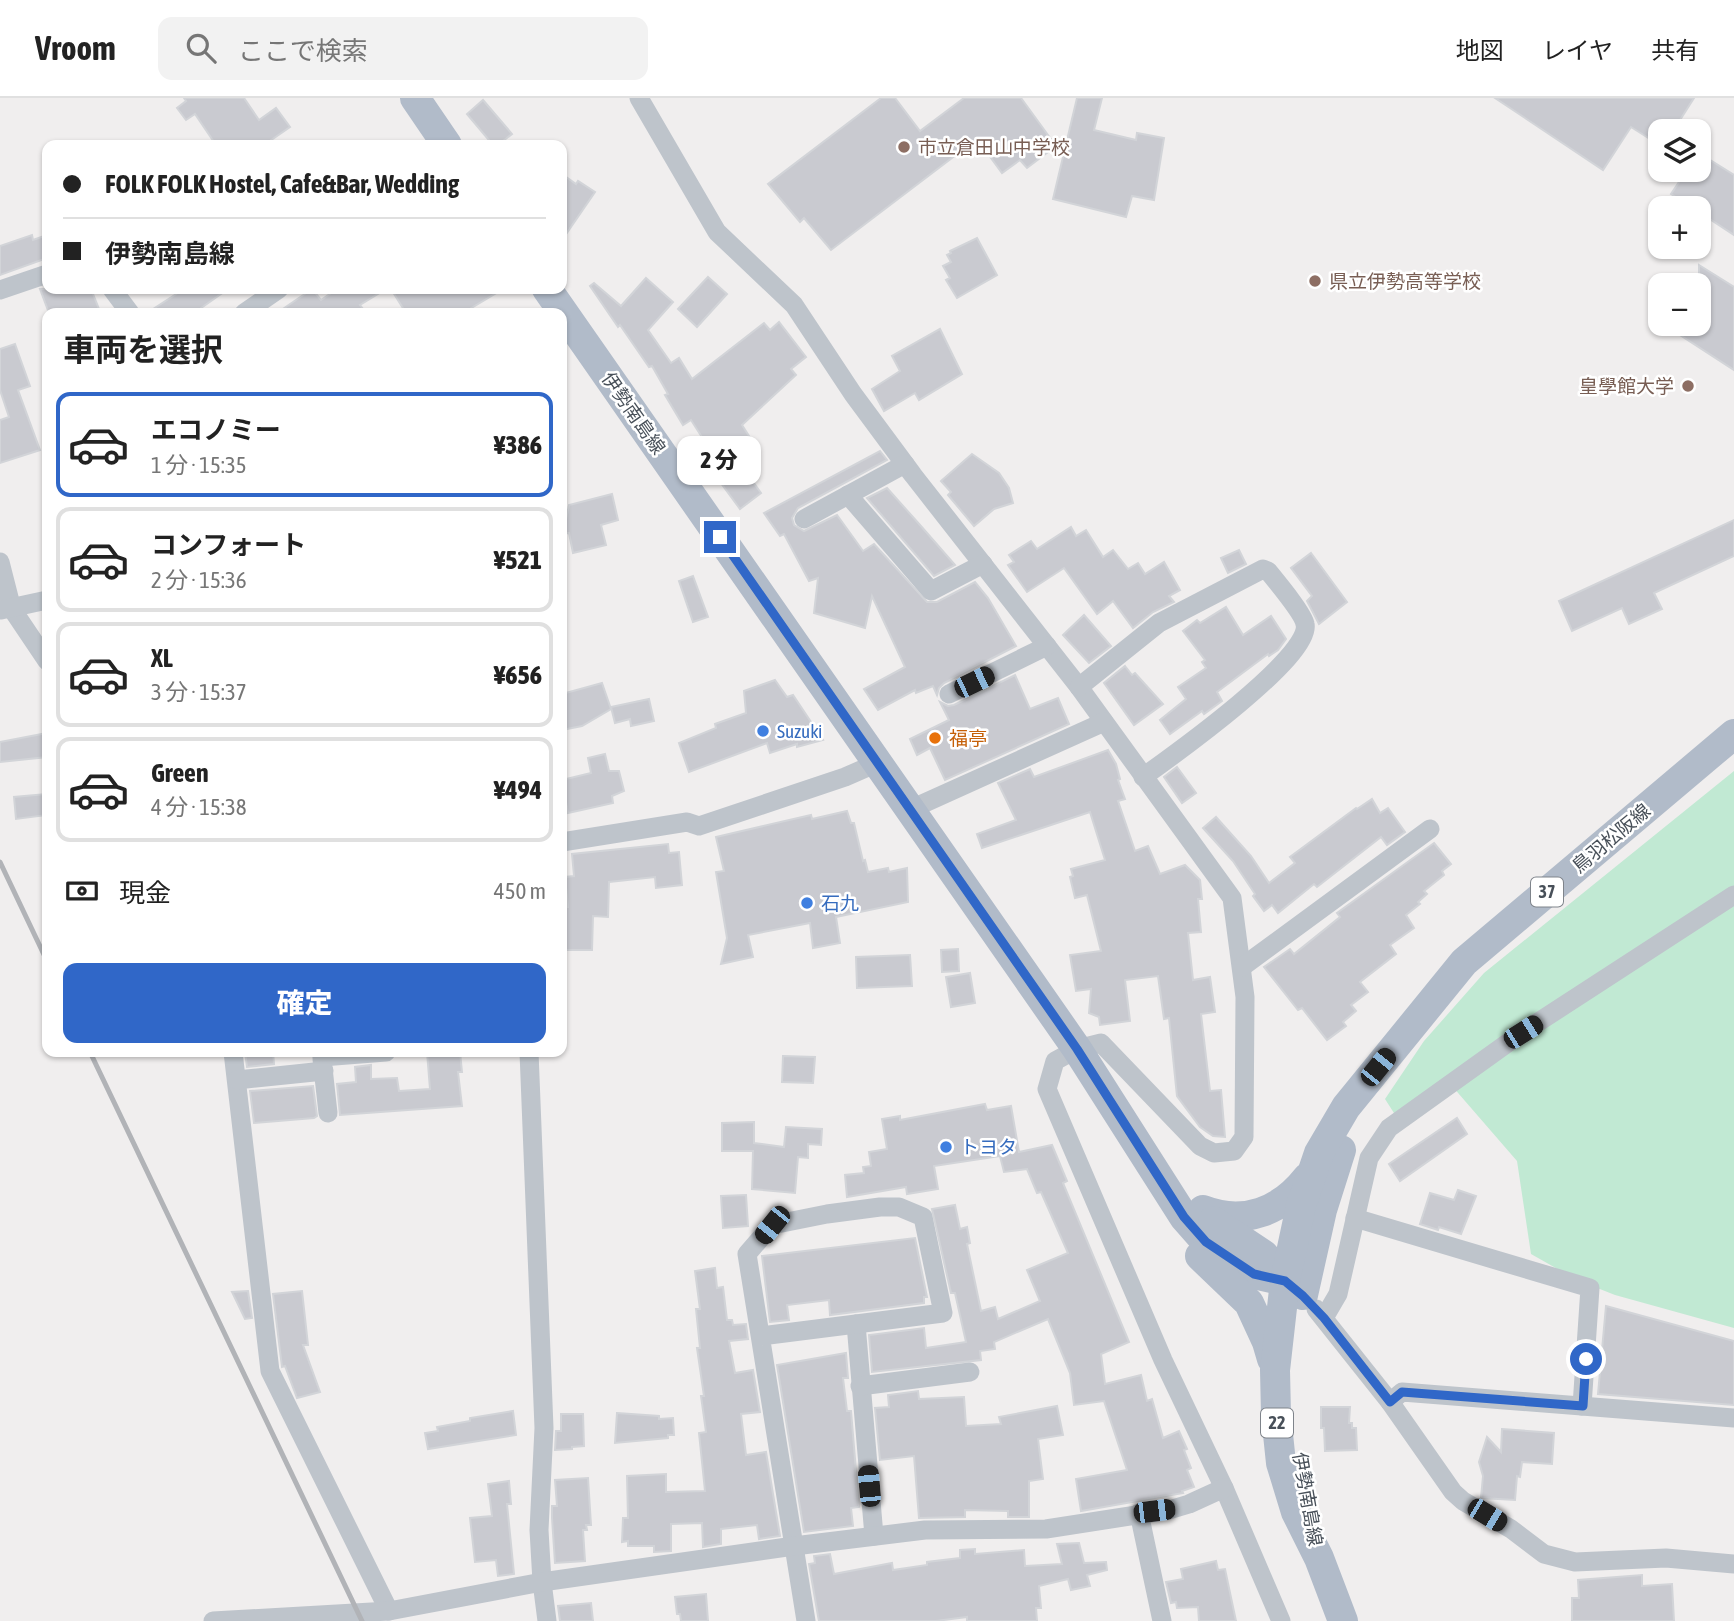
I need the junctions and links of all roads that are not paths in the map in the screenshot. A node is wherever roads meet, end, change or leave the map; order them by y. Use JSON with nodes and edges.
{"nodes":[{"id":1,"x":415,"y":98,"type":"edge"},
{"id":2,"x":639,"y":98,"type":"edge"},
{"id":3,"x":444,"y":140,"type":"edge"},
{"id":4,"x":42,"y":276,"type":"edge"},
{"id":5,"x":0,"y":290,"type":"edge"},
{"id":6,"x":272,"y":294,"type":"edge"},
{"id":7,"x":251,"y":308,"type":"edge"},
{"id":8,"x":567,"y":318,"type":"edge"},
{"id":9,"x":905,"y":464,"type":"junction"},
{"id":10,"x":848,"y":495,"type":"junction"},
{"id":11,"x":804,"y":519,"type":"dead end"},
{"id":12,"x":0,"y":562,"type":"edge"},
{"id":13,"x":983,"y":564,"type":"junction"},
{"id":14,"x":42,"y":601,"type":"edge"},
{"id":15,"x":6,"y":610,"type":"edge"},
{"id":16,"x":1047,"y":646,"type":"junction"},
{"id":17,"x":42,"y":656,"type":"edge"},
{"id":18,"x":1079,"y":687,"type":"junction"},
{"id":19,"x":949,"y":694,"type":"dead end"},
{"id":20,"x":1104,"y":722,"type":"junction"},
{"id":21,"x":1734,"y":734,"type":"edge"},
{"id":22,"x":877,"y":763,"type":"junction"},
{"id":23,"x":1143,"y":777,"type":"junction"},
{"id":24,"x":909,"y":810,"type":"junction"},
{"id":25,"x":1430,"y":829,"type":"dead end"},
{"id":26,"x":567,"y":841,"type":"edge"},
{"id":27,"x":1734,"y":895,"type":"edge"},
{"id":28,"x":1242,"y":967,"type":"junction"},
{"id":29,"x":1077,"y":1049,"type":"junction"},
{"id":30,"x":234,"y":1057,"type":"edge"},
{"id":31,"x":347,"y":1057,"type":"edge"},
{"id":32,"x":529,"y":1057,"type":"edge"},
{"id":33,"x":323,"y":1060,"type":"edge"},
{"id":34,"x":1378,"y":1067,"type":"junction"},
{"id":35,"x":237,"y":1080,"type":"junction"},
{"id":36,"x":328,"y":1114,"type":"dead end"},
{"id":37,"x":1149,"y":1161,"type":"junction"},
{"id":38,"x":1313,"y":1170,"type":"junction"},
{"id":39,"x":1197,"y":1207,"type":"junction"},
{"id":40,"x":1355,"y":1218,"type":"junction"},
{"id":41,"x":1294,"y":1288,"type":"junction"},
{"id":42,"x":1324,"y":1318,"type":"junction"},
{"id":43,"x":856,"y":1324,"type":"junction"},
{"id":44,"x":761,"y":1336,"type":"junction"},
{"id":45,"x":1275,"y":1370,"type":"junction"},
{"id":46,"x":970,"y":1372,"type":"dead end"},
{"id":47,"x":860,"y":1386,"type":"junction"},
{"id":48,"x":1390,"y":1402,"type":"junction"},
{"id":49,"x":1583,"y":1406,"type":"junction"},
{"id":50,"x":1734,"y":1418,"type":"edge"},
{"id":51,"x":1224,"y":1488,"type":"junction"},
{"id":52,"x":1139,"y":1513,"type":"junction"},
{"id":53,"x":874,"y":1536,"type":"junction"},
{"id":54,"x":794,"y":1546,"type":"junction"},
{"id":55,"x":1319,"y":1558,"type":"junction"},
{"id":56,"x":1734,"y":1564,"type":"edge"},
{"id":57,"x":542,"y":1582,"type":"junction"},
{"id":58,"x":389,"y":1611,"type":"junction"},
{"id":59,"x":213,"y":1621,"type":"edge"},
{"id":60,"x":547,"y":1621,"type":"edge"},
{"id":61,"x":806,"y":1621,"type":"edge"},
{"id":62,"x":1162,"y":1621,"type":"edge"},
{"id":63,"x":1281,"y":1621,"type":"edge"},
{"id":64,"x":1343,"y":1621,"type":"edge"}],
"edges":[{"from":1,"to":3,"type":"main road"},
{"from":2,"to":9,"type":"street"},
{"from":4,"to":5,"type":"street"},
{"from":6,"to":7,"type":"street"},
{"from":8,"to":22,"type":"main road","name":"伊勢南島線"},
{"from":9,"to":10,"type":"street"},
{"from":9,"to":13,"type":"street"},
{"from":10,"to":11,"type":"street"},
{"from":10,"to":13,"type":"street"},
{"from":12,"to":15,"type":"street"},
{"from":13,"to":16,"type":"street"},
{"from":14,"to":15,"type":"street"},
{"from":15,"to":17,"type":"street"},
{"from":16,"to":18,"type":"street"},
{"from":16,"to":19,"type":"street"},
{"from":18,"to":20,"type":"street"},
{"from":18,"to":23,"type":"street"},
{"from":20,"to":23,"type":"street"},
{"from":20,"to":24,"type":"street"},
{"from":21,"to":34,"type":"main road","name":"鳥羽松阪線","number":"37"},
{"from":22,"to":24,"type":"main road","name":"伊勢南島線"},
{"from":22,"to":26,"type":"street"},
{"from":23,"to":28,"type":"street"},
{"from":24,"to":29,"type":"main road","name":"伊勢南島線"},
{"from":25,"to":28,"type":"street"},
{"from":27,"to":40,"type":"street"},
{"from":28,"to":29,"type":"street"},
{"from":29,"to":37,"type":"main road","name":"伊勢南島線"},
{"from":29,"to":51,"type":"street"},
{"from":30,"to":35,"type":"street"},
{"from":31,"to":33,"type":"street"},
{"from":32,"to":57,"type":"street"},
{"from":33,"to":35,"type":"street"},
{"from":33,"to":36,"type":"street"},
{"from":34,"to":38,"type":"main road","name":"鳥羽松阪線","number":"37"},
{"from":34,"to":41,"type":"main road","name":"鳥羽松阪線","number":"37"},
{"from":35,"to":58,"type":"street"},
{"from":37,"to":39,"type":"main road","name":"伊勢南島線"},
{"from":37,"to":41,"type":"main road","name":"伊勢南島線"},
{"from":37,"to":45,"type":"main road"},
{"from":38,"to":39,"type":"main road"},
{"from":38,"to":41,"type":"main road","name":"鳥羽松阪線","number":"37"},
{"from":39,"to":41,"type":"main road","name":"伊勢南島線"},
{"from":40,"to":42,"type":"street"},
{"from":40,"to":49,"type":"street"},
{"from":41,"to":42,"type":"street"},
{"from":41,"to":45,"type":"main road","name":"伊勢南島線","number":"22"},
{"from":41,"to":55,"type":"main road","name":"伊勢南島線","number":"22"},
{"from":42,"to":48,"type":"street"},
{"from":43,"to":44,"type":"street"},
{"from":43,"to":44,"type":"street"},
{"from":43,"to":47,"type":"street"},
{"from":44,"to":54,"type":"street"},
{"from":45,"to":55,"type":"main road","name":"伊勢南島線","number":"22"},
{"from":46,"to":47,"type":"street"},
{"from":47,"to":53,"type":"street"},
{"from":48,"to":49,"type":"street"},
{"from":48,"to":56,"type":"street"},
{"from":49,"to":50,"type":"street"},
{"from":51,"to":52,"type":"street"},
{"from":51,"to":63,"type":"street"},
{"from":52,"to":53,"type":"street"},
{"from":52,"to":62,"type":"street"},
{"from":53,"to":54,"type":"street"},
{"from":54,"to":57,"type":"street"},
{"from":54,"to":61,"type":"street"},
{"from":55,"to":64,"type":"main road","name":"伊勢南島線","number":"22"},
{"from":57,"to":58,"type":"street"},
{"from":57,"to":60,"type":"street"},
{"from":58,"to":59,"type":"street"}]}
